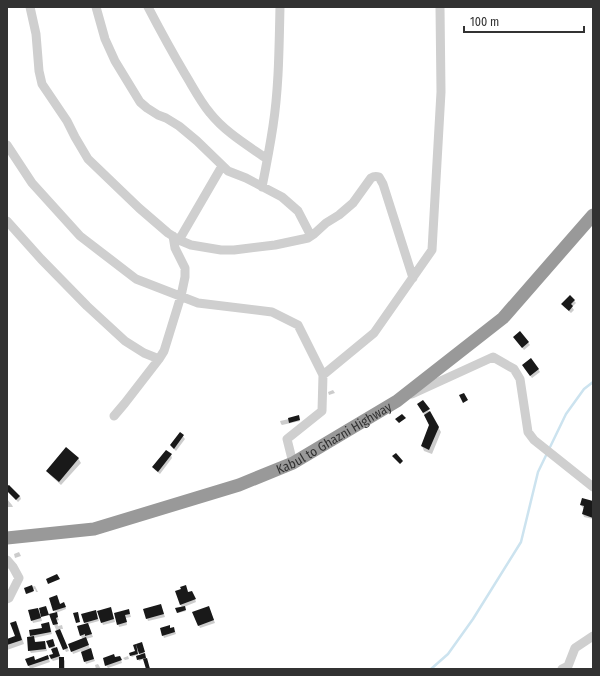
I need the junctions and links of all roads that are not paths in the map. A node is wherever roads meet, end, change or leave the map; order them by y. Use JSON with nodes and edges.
{"nodes":[{"id":1,"x":30,"y":7,"type":"edge"},
{"id":2,"x":96,"y":7,"type":"edge"},
{"id":3,"x":148,"y":7,"type":"edge"},
{"id":4,"x":280,"y":7,"type":"edge"},
{"id":5,"x":440,"y":7,"type":"edge"},
{"id":6,"x":7,"y":145,"type":"edge"},
{"id":7,"x":267,"y":159,"type":"junction"},
{"id":8,"x":222,"y":166,"type":"junction"},
{"id":9,"x":262,"y":187,"type":"junction"},
{"id":10,"x":593,"y":215,"type":"edge"},
{"id":11,"x":7,"y":221,"type":"edge"},
{"id":12,"x":311,"y":236,"type":"junction"},
{"id":13,"x":176,"y":238,"type":"junction"},
{"id":14,"x":413,"y":278,"type":"junction"},
{"id":15,"x":181,"y":296,"type":"junction"},
{"id":16,"x":159,"y":360,"type":"junction"},
{"id":17,"x":323,"y":375,"type":"junction"},
{"id":18,"x":397,"y":401,"type":"junction"},
{"id":19,"x":114,"y":416,"type":"dead end"},
{"id":20,"x":293,"y":464,"type":"junction"},
{"id":21,"x":593,"y":487,"type":"edge"},
{"id":22,"x":7,"y":538,"type":"edge"},
{"id":23,"x":7,"y":560,"type":"edge"},
{"id":24,"x":7,"y":599,"type":"edge"},
{"id":25,"x":593,"y":636,"type":"edge"},
{"id":26,"x":562,"y":669,"type":"edge"}],
"edges":[{"from":1,"to":13,"type":"street"},
{"from":2,"to":8,"type":"street"},
{"from":3,"to":7,"type":"street"},
{"from":4,"to":7,"type":"street"},
{"from":5,"to":14,"type":"street"},
{"from":6,"to":15,"type":"street"},
{"from":7,"to":9,"type":"street"},
{"from":8,"to":9,"type":"street"},
{"from":8,"to":13,"type":"street"},
{"from":9,"to":12,"type":"street"},
{"from":10,"to":18,"type":"highway","name":"Kabul to Ghazni Highway"},
{"from":11,"to":16,"type":"street"},
{"from":12,"to":13,"type":"street"},
{"from":12,"to":14,"type":"street"},
{"from":13,"to":15,"type":"street"},
{"from":14,"to":17,"type":"street"},
{"from":15,"to":16,"type":"street"},
{"from":15,"to":17,"type":"street"},
{"from":16,"to":19,"type":"street"},
{"from":17,"to":20,"type":"street"},
{"from":18,"to":20,"type":"highway","name":"Kabul to Ghazni Highway"},
{"from":18,"to":21,"type":"street"},
{"from":20,"to":22,"type":"highway","name":"Kabul to Ghazni Highway"},
{"from":23,"to":24,"type":"street"},
{"from":25,"to":26,"type":"street"}]}
